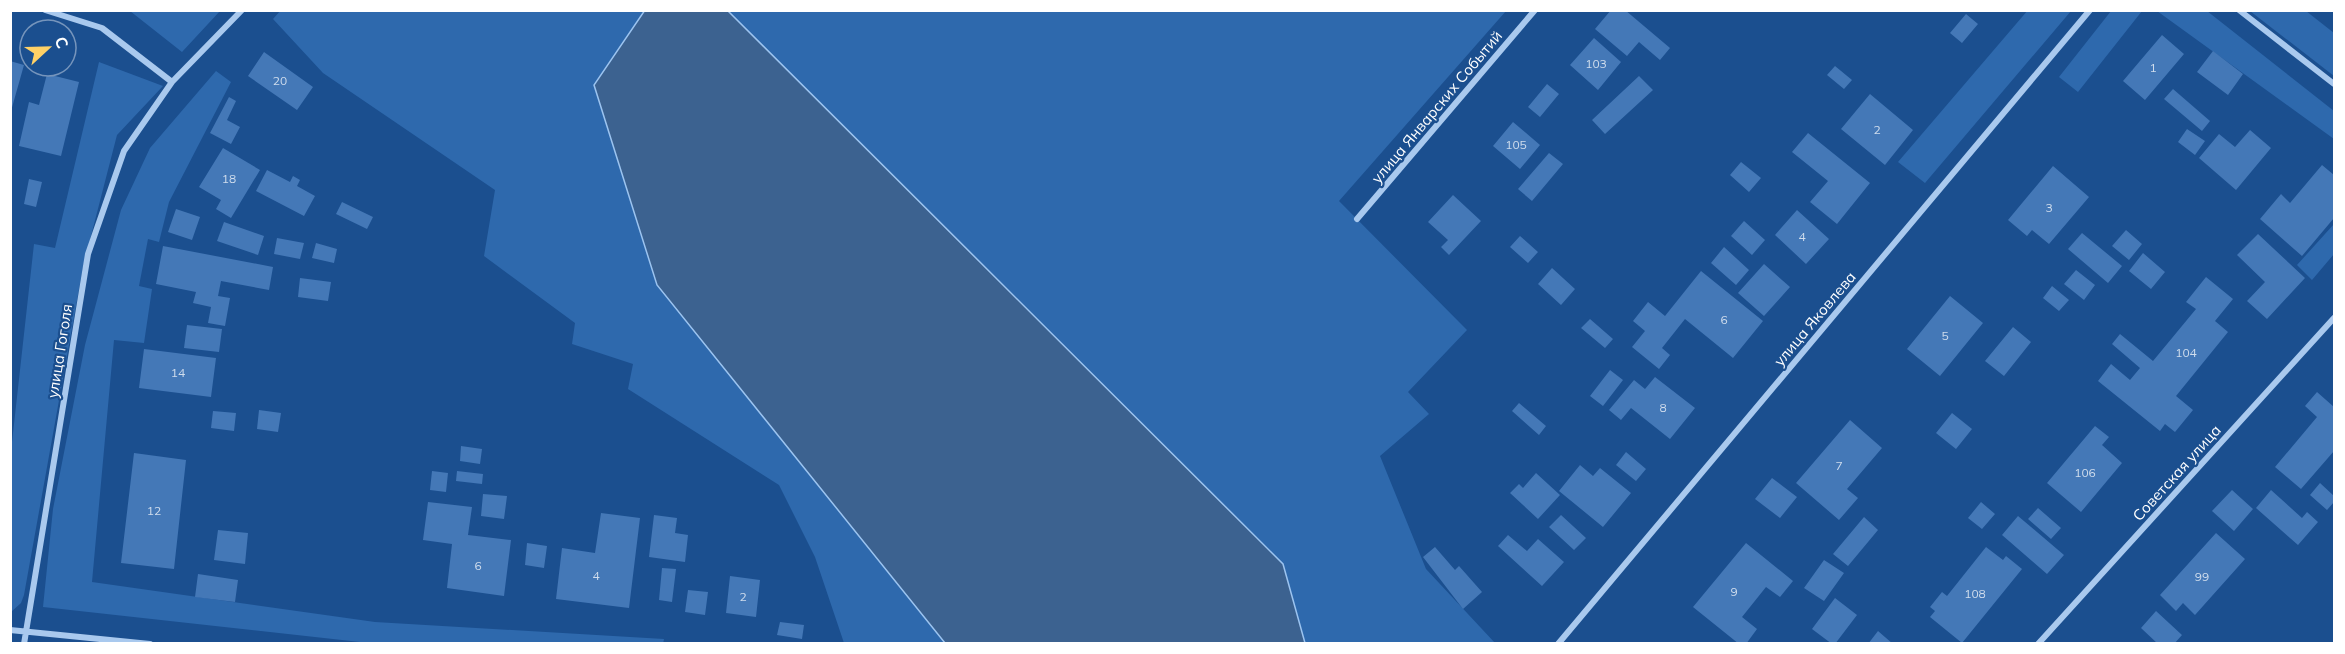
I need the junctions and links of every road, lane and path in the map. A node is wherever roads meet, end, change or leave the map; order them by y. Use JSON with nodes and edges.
{"nodes":[{"id":1,"x":45,"y":10,"type":"edge"},
{"id":2,"x":242,"y":10,"type":"edge"},
{"id":3,"x":1535,"y":10,"type":"edge"},
{"id":4,"x":2090,"y":10,"type":"edge"},
{"id":5,"x":2239,"y":10,"type":"edge"},
{"id":6,"x":172,"y":82,"type":"junction"},
{"id":7,"x":2334,"y":84,"type":"edge"},
{"id":8,"x":1357,"y":219,"type":"dead end"},
{"id":9,"x":2334,"y":318,"type":"edge"},
{"id":10,"x":10,"y":630,"type":"edge"},
{"id":11,"x":26,"y":632,"type":"junction"},
{"id":12,"x":24,"y":644,"type":"edge"},
{"id":13,"x":150,"y":644,"type":"edge"},
{"id":14,"x":1558,"y":644,"type":"edge"},
{"id":15,"x":2038,"y":644,"type":"edge"}],
"edges":[{"from":1,"to":6,"type":"street"},
{"from":2,"to":6,"type":"street","name":"улица Гоголя"},
{"from":3,"to":8,"type":"street","name":"улица Январских Событий"},
{"from":4,"to":14,"type":"street","name":"улица Яковлева"},
{"from":5,"to":7,"type":"street"},
{"from":6,"to":11,"type":"street","name":"улица Гоголя"},
{"from":9,"to":15,"type":"street","name":"Советская улица"},
{"from":10,"to":11,"type":"street"},
{"from":11,"to":12,"type":"street","name":"улица Гоголя"},
{"from":11,"to":13,"type":"street"}]}
